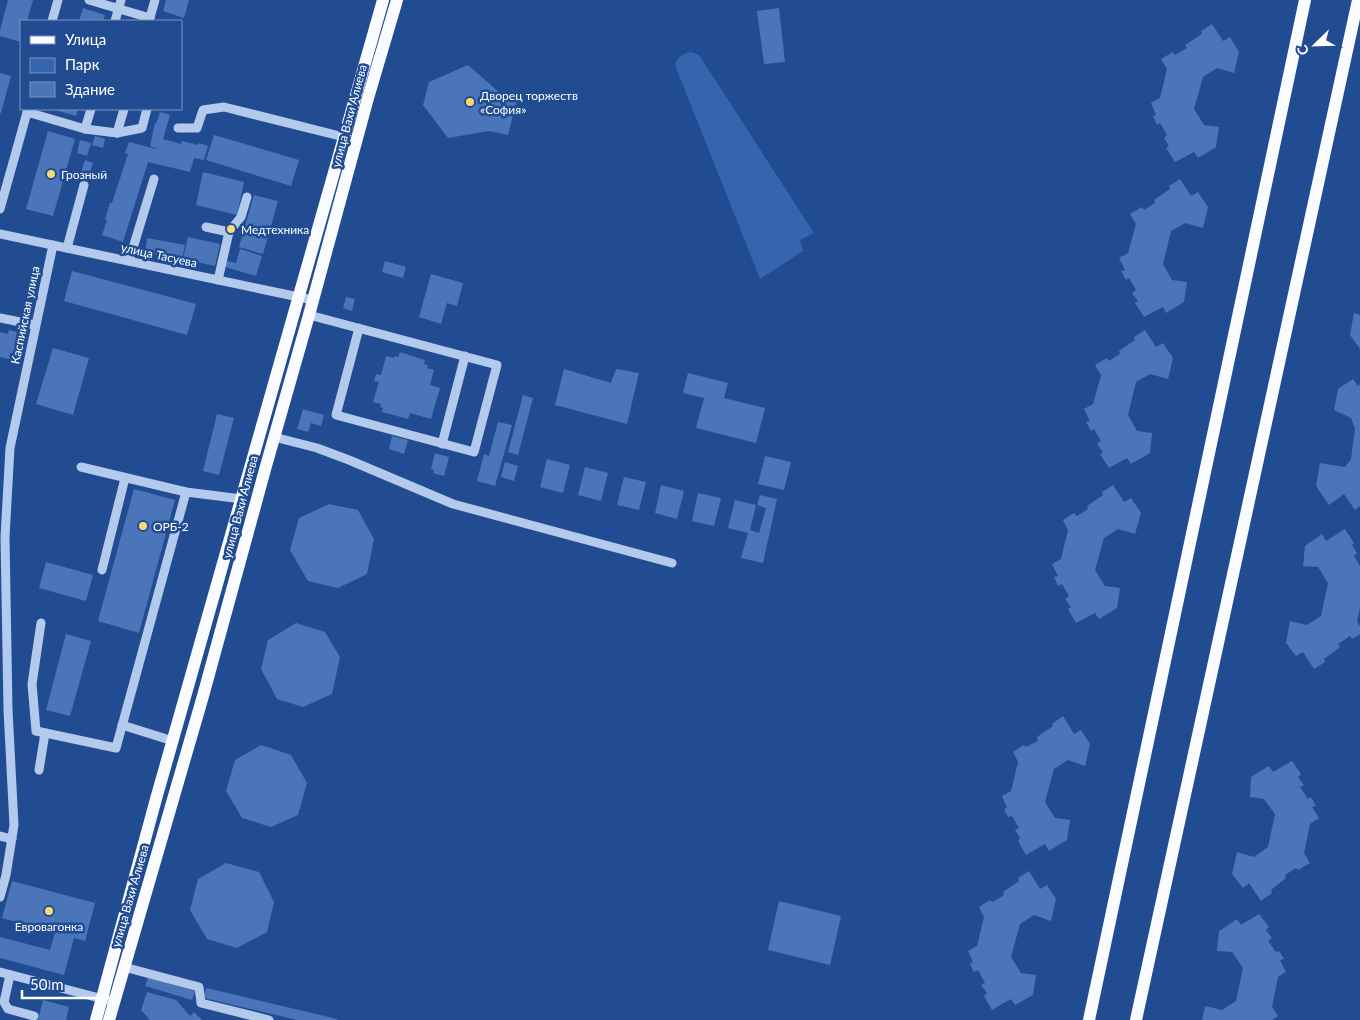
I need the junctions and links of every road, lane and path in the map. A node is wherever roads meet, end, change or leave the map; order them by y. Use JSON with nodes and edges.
{"nodes":[{"id":1,"x":58,"y":0,"type":"edge"},
{"id":2,"x":89,"y":0,"type":"edge"},
{"id":3,"x":155,"y":0,"type":"edge"},
{"id":4,"x":382,"y":0,"type":"edge"},
{"id":5,"x":397,"y":0,"type":"edge"},
{"id":6,"x":1305,"y":0,"type":"edge"},
{"id":7,"x":1358,"y":0,"type":"edge"},
{"id":8,"x":120,"y":4,"type":"edge"},
{"id":9,"x":149,"y":19,"type":"edge"},
{"id":10,"x":52,"y":20,"type":"edge"},
{"id":11,"x":115,"y":20,"type":"edge"},
{"id":12,"x":27,"y":110,"type":"edge"},
{"id":13,"x":91,"y":110,"type":"edge"},
{"id":14,"x":124,"y":110,"type":"edge"},
{"id":15,"x":147,"y":110,"type":"edge"},
{"id":16,"x":85,"y":128,"type":"junction"},
{"id":17,"x":178,"y":128,"type":"dead end"},
{"id":18,"x":118,"y":133,"type":"junction"},
{"id":19,"x":344,"y":138,"type":"junction"},
{"id":20,"x":0,"y":172,"type":"edge"},
{"id":21,"x":10,"y":174,"type":"junction"},
{"id":22,"x":154,"y":179,"type":"dead end"},
{"id":23,"x":84,"y":185,"type":"dead end"},
{"id":24,"x":247,"y":197,"type":"dead end"},
{"id":25,"x":0,"y":209,"type":"edge"},
{"id":26,"x":206,"y":227,"type":"dead end"},
{"id":27,"x":229,"y":232,"type":"junction"},
{"id":28,"x":0,"y":234,"type":"edge"},
{"id":29,"x":53,"y":245,"type":"junction"},
{"id":30,"x":67,"y":248,"type":"junction"},
{"id":31,"x":129,"y":261,"type":"junction"},
{"id":32,"x":218,"y":280,"type":"junction"},
{"id":33,"x":299,"y":297,"type":"junction"},
{"id":34,"x":313,"y":300,"type":"junction"},
{"id":35,"x":309,"y":315,"type":"junction"},
{"id":36,"x":0,"y":318,"type":"edge"},
{"id":37,"x":35,"y":326,"type":"junction"},
{"id":38,"x":359,"y":328,"type":"junction"},
{"id":39,"x":466,"y":356,"type":"junction"},
{"id":40,"x":274,"y":437,"type":"junction"},
{"id":41,"x":442,"y":444,"type":"junction"},
{"id":42,"x":0,"y":446,"type":"edge"},
{"id":43,"x":10,"y":448,"type":"junction"},
{"id":44,"x":81,"y":468,"type":"dead end"},
{"id":45,"x":125,"y":478,"type":"junction"},
{"id":46,"x":186,"y":492,"type":"junction"},
{"id":47,"x":242,"y":499,"type":"junction"},
{"id":48,"x":672,"y":563,"type":"dead end"},
{"id":49,"x":102,"y":570,"type":"dead end"},
{"id":50,"x":3,"y":582,"type":"edge"},
{"id":51,"x":41,"y":623,"type":"dead end"},
{"id":52,"x":4,"y":709,"type":"edge"},
{"id":53,"x":122,"y":725,"type":"junction"},
{"id":54,"x":46,"y":733,"type":"junction"},
{"id":55,"x":173,"y":741,"type":"junction"},
{"id":56,"x":39,"y":770,"type":"dead end"},
{"id":57,"x":0,"y":836,"type":"edge"},
{"id":58,"x":12,"y":839,"type":"junction"},
{"id":59,"x":0,"y":898,"type":"edge"},
{"id":60,"x":124,"y":966,"type":"junction"},
{"id":61,"x":0,"y":972,"type":"edge"},
{"id":62,"x":10,"y":975,"type":"junction"},
{"id":63,"x":108,"y":1000,"type":"junction"},
{"id":64,"x":34,"y":1016,"type":"dead end"},
{"id":65,"x":96,"y":1020,"type":"edge"},
{"id":66,"x":109,"y":1020,"type":"edge"},
{"id":67,"x":269,"y":1020,"type":"edge"},
{"id":68,"x":1089,"y":1020,"type":"edge"},
{"id":69,"x":1136,"y":1020,"type":"edge"}],
"edges":[{"from":1,"to":10,"type":"street"},
{"from":2,"to":8,"type":"street"},
{"from":3,"to":9,"type":"street"},
{"from":4,"to":19,"type":"main road","name":"улица Вахи Алиева"},
{"from":5,"to":34,"type":"main road","name":"улица Вахи Алиева"},
{"from":6,"to":68,"type":"main road"},
{"from":7,"to":69,"type":"main road"},
{"from":8,"to":9,"type":"street"},
{"from":8,"to":11,"type":"street"},
{"from":12,"to":16,"type":"street"},
{"from":12,"to":21,"type":"street"},
{"from":13,"to":16,"type":"street"},
{"from":14,"to":18,"type":"street"},
{"from":15,"to":18,"type":"street"},
{"from":16,"to":18,"type":"street"},
{"from":17,"to":19,"type":"street"},
{"from":19,"to":33,"type":"main road","name":"улица Вахи Алиева"},
{"from":20,"to":21,"type":"street"},
{"from":21,"to":25,"type":"street"},
{"from":22,"to":31,"type":"street"},
{"from":23,"to":30,"type":"street"},
{"from":24,"to":27,"type":"street"},
{"from":26,"to":27,"type":"street"},
{"from":27,"to":32,"type":"street"},
{"from":28,"to":29,"type":"street","name":"улица Тасуева"},
{"from":29,"to":30,"type":"street","name":"улица Тасуева"},
{"from":29,"to":37,"type":"street","name":"Каспийская улица"},
{"from":30,"to":31,"type":"street","name":"улица Тасуева"},
{"from":31,"to":32,"type":"street","name":"улица Тасуева"},
{"from":32,"to":33,"type":"street","name":"улица Тасуева"},
{"from":33,"to":34,"type":"street","name":"улица Тасуева"},
{"from":33,"to":47,"type":"main road","name":"улица Вахи Алиева"},
{"from":34,"to":35,"type":"main road","name":"улица Вахи Алиева"},
{"from":35,"to":38,"type":"street"},
{"from":35,"to":40,"type":"main road","name":"улица Вахи Алиева"},
{"from":36,"to":37,"type":"street"},
{"from":37,"to":43,"type":"street","name":"Каспийская улица"},
{"from":38,"to":39,"type":"street"},
{"from":38,"to":41,"type":"street"},
{"from":39,"to":41,"type":"street"},
{"from":39,"to":41,"type":"street"},
{"from":40,"to":48,"type":"street"},
{"from":40,"to":60,"type":"main road","name":"улица Вахи Алиева"},
{"from":42,"to":43,"type":"street"},
{"from":43,"to":50,"type":"street","name":"Каспийская улица"},
{"from":44,"to":45,"type":"street"},
{"from":45,"to":46,"type":"street"},
{"from":45,"to":49,"type":"street"},
{"from":46,"to":47,"type":"street"},
{"from":46,"to":53,"type":"street"},
{"from":47,"to":55,"type":"main road","name":"улица Вахи Алиева"},
{"from":50,"to":52,"type":"street","name":"Каспийская улица"},
{"from":51,"to":54,"type":"street"},
{"from":52,"to":58,"type":"street","name":"Каспийская улица"},
{"from":53,"to":54,"type":"street"},
{"from":53,"to":55,"type":"street"},
{"from":54,"to":56,"type":"street"},
{"from":55,"to":63,"type":"main road","name":"улица Вахи Алиева"},
{"from":57,"to":58,"type":"street"},
{"from":58,"to":59,"type":"street","name":"Каспийская улица"},
{"from":60,"to":63,"type":"main road","name":"улица Вахи Алиева"},
{"from":60,"to":67,"type":"street"},
{"from":61,"to":62,"type":"street"},
{"from":62,"to":63,"type":"street"},
{"from":62,"to":64,"type":"street"},
{"from":63,"to":65,"type":"main road","name":"улица Вахи Алиева"},
{"from":63,"to":66,"type":"main road","name":"улица Вахи Алиева"}]}
